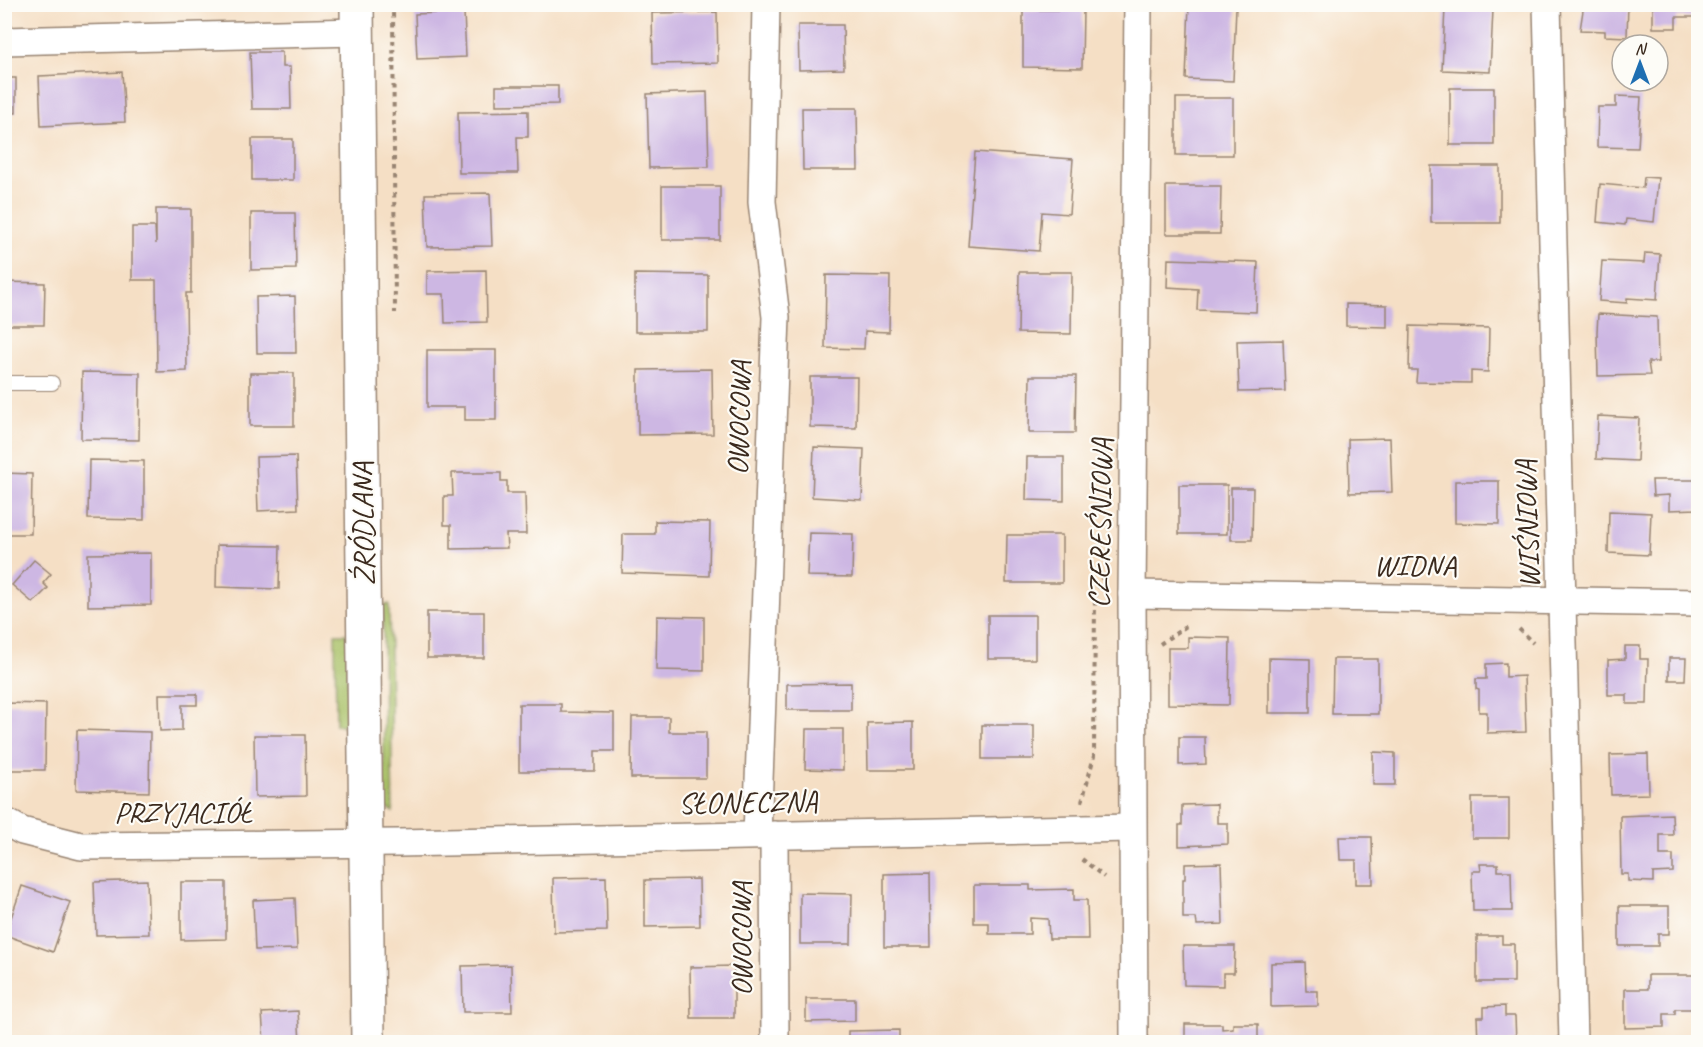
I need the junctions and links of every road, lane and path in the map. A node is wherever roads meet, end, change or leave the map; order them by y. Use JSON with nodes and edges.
{"nodes":[{"id":1,"x":766,"y":4,"type":"edge"},
{"id":2,"x":1138,"y":4,"type":"edge"},
{"id":3,"x":1547,"y":4,"type":"edge"},
{"id":4,"x":357,"y":18,"type":"edge"},
{"id":5,"x":4,"y":41,"type":"edge"},
{"id":6,"x":4,"y":383,"type":"edge"},
{"id":7,"x":52,"y":383,"type":"dead end"},
{"id":8,"x":1095,"y":593,"type":"dead end"},
{"id":9,"x":1132,"y":594,"type":"junction"},
{"id":10,"x":1562,"y":600,"type":"junction"},
{"id":11,"x":1698,"y":603,"type":"edge"},
{"id":12,"x":1193,"y":622,"type":"dead end"},
{"id":13,"x":1514,"y":623,"type":"dead end"},
{"id":14,"x":1158,"y":646,"type":"dead end"},
{"id":15,"x":1540,"y":649,"type":"dead end"},
{"id":16,"x":1079,"y":810,"type":"dead end"},
{"id":17,"x":4,"y":821,"type":"edge"},
{"id":18,"x":1132,"y":828,"type":"junction"},
{"id":19,"x":765,"y":835,"type":"junction"},
{"id":20,"x":366,"y":843,"type":"junction"},
{"id":21,"x":1079,"y":856,"type":"dead end"},
{"id":22,"x":1106,"y":879,"type":"dead end"},
{"id":23,"x":368,"y":1042,"type":"edge"},
{"id":24,"x":775,"y":1042,"type":"edge"},
{"id":25,"x":1134,"y":1042,"type":"edge"},
{"id":26,"x":1573,"y":1042,"type":"edge"}],
"edges":[{"from":1,"to":19,"type":"street","name":"OWOCOWA"},
{"from":2,"to":9,"type":"street","name":"CZEREŚNIOWA"},
{"from":3,"to":10,"type":"street","name":"WIŚNIOWA"},
{"from":4,"to":5,"type":"street"},
{"from":4,"to":20,"type":"street","name":"ŹRÓDLANA"},
{"from":6,"to":7,"type":"lane"},
{"from":8,"to":16,"type":"path"},
{"from":9,"to":10,"type":"street","name":"WIDNA"},
{"from":9,"to":18,"type":"street","name":"CZEREŚNIOWA"},
{"from":10,"to":11,"type":"street","name":"WIDNA"},
{"from":10,"to":26,"type":"street","name":"WIŚNIOWA"},
{"from":12,"to":14,"type":"path"},
{"from":13,"to":15,"type":"path"},
{"from":17,"to":20,"type":"street","name":"PRZYJACIÓŁ"},
{"from":18,"to":19,"type":"street","name":"SŁONECZNA"},
{"from":18,"to":25,"type":"street","name":"CZEREŚNIOWA"},
{"from":19,"to":20,"type":"street","name":"SŁONECZNA"},
{"from":19,"to":24,"type":"street","name":"OWOCOWA"},
{"from":20,"to":23,"type":"street","name":"ŹRÓDLANA"},
{"from":21,"to":22,"type":"path"}]}
